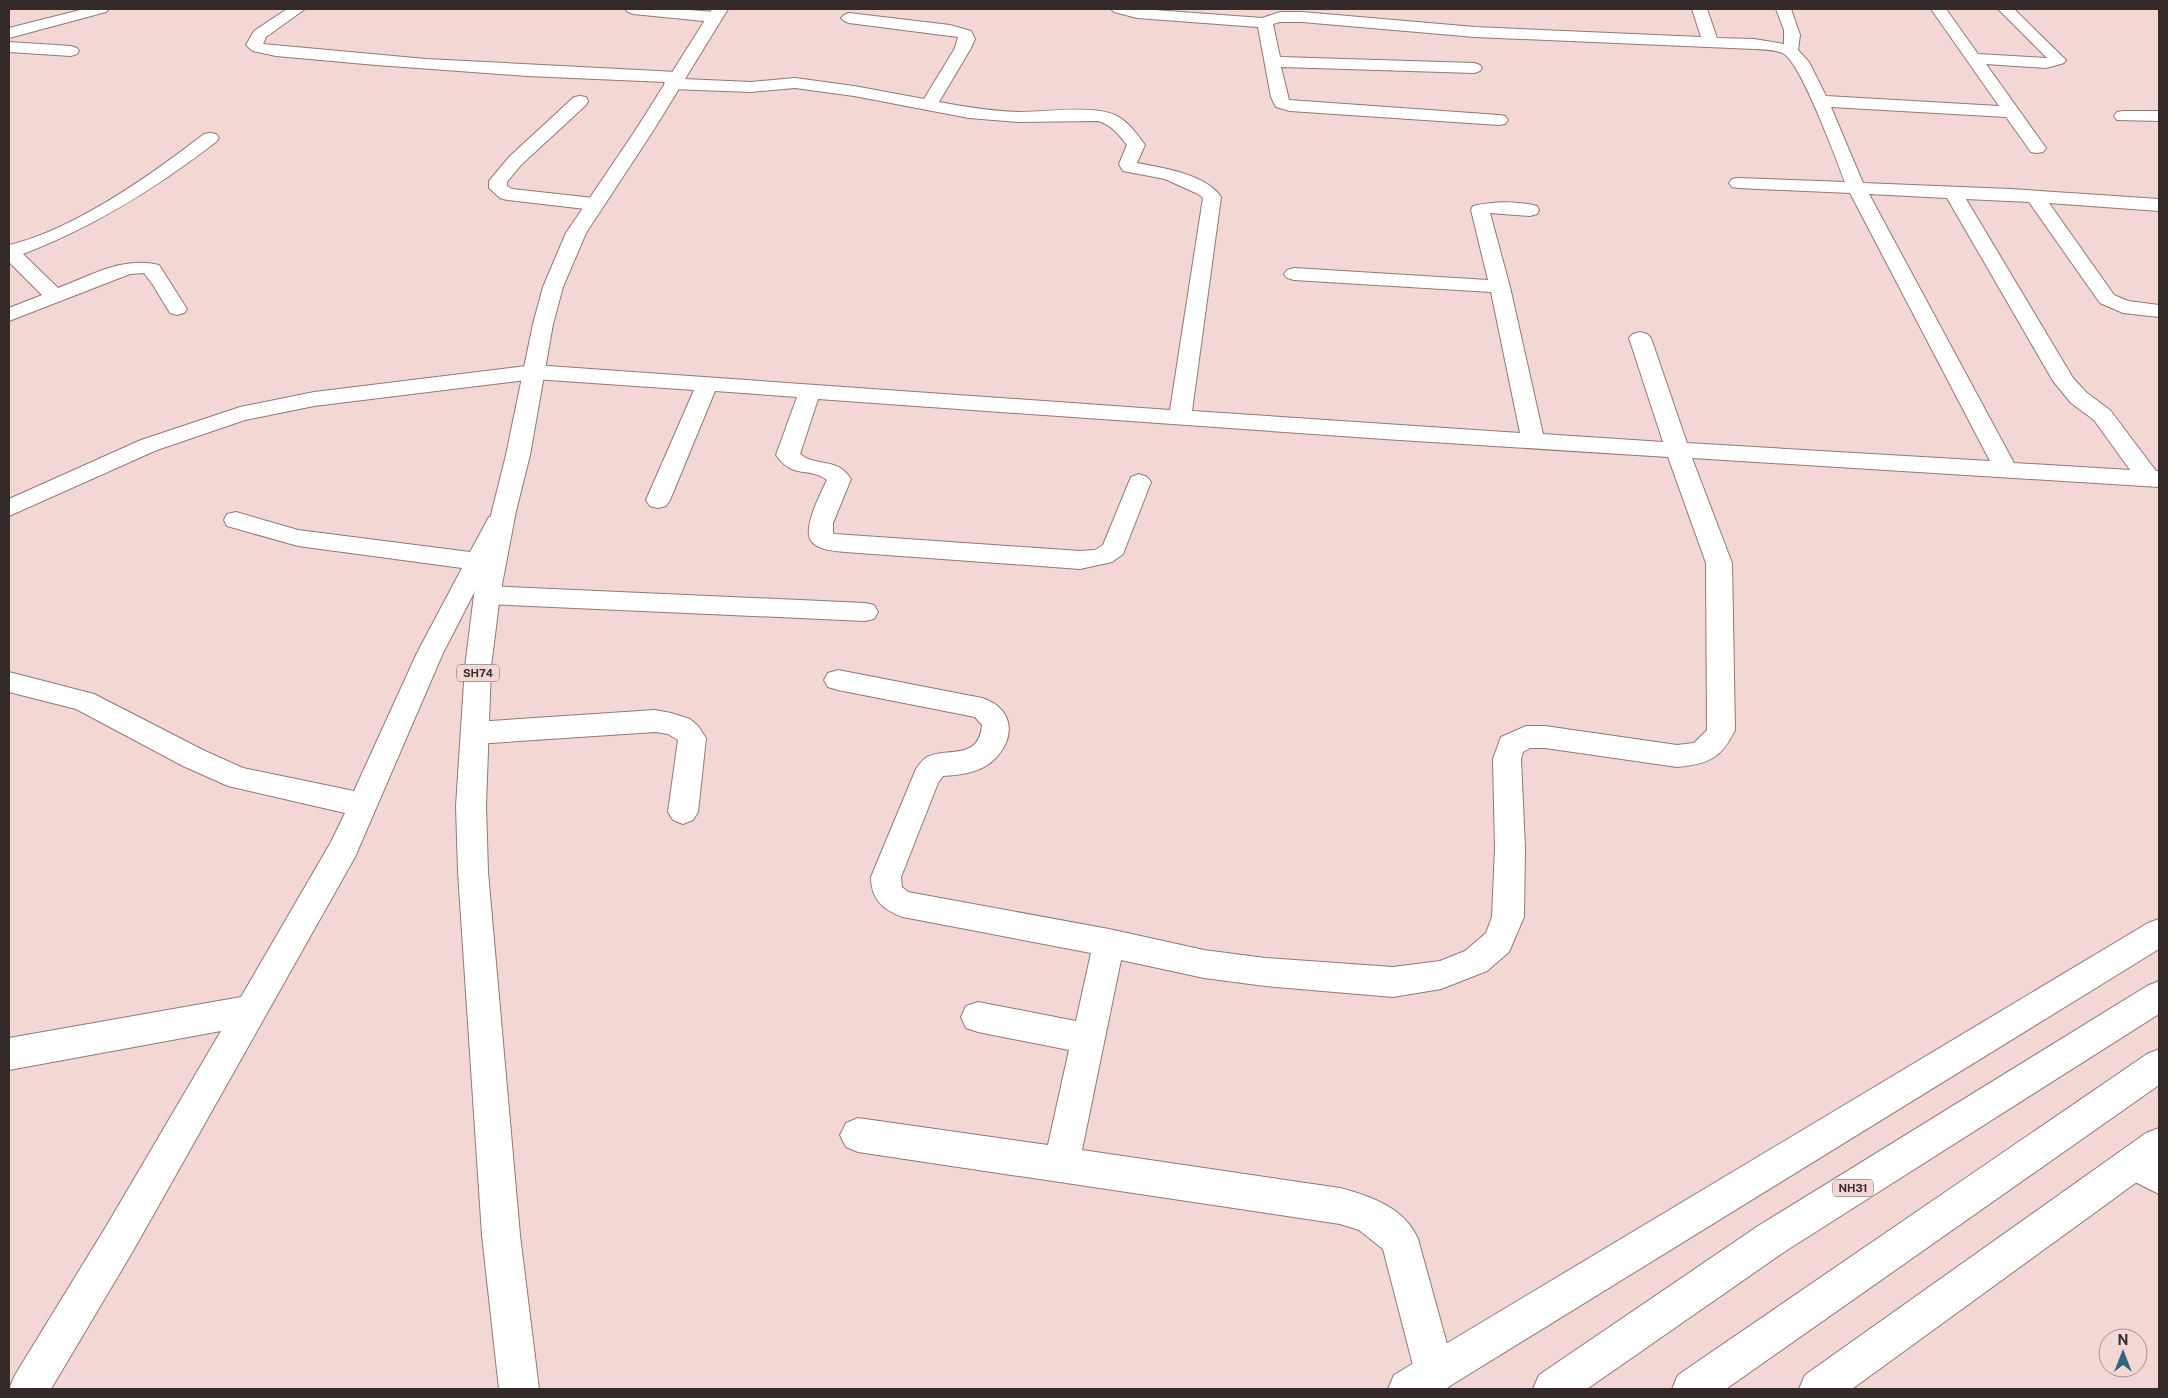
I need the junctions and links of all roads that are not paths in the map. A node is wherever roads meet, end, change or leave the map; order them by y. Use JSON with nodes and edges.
{"nodes":[{"id":1,"x":101,"y":9,"type":"edge"},
{"id":2,"x":297,"y":9,"type":"edge"},
{"id":3,"x":633,"y":9,"type":"edge"},
{"id":4,"x":1119,"y":9,"type":"edge"},
{"id":5,"x":1700,"y":9,"type":"edge"},
{"id":6,"x":1784,"y":9,"type":"edge"},
{"id":7,"x":1938,"y":9,"type":"edge"},
{"id":8,"x":2006,"y":9,"type":"edge"},
{"id":9,"x":717,"y":13,"type":"edge"},
{"id":10,"x":24,"y":14,"type":"dead end"},
{"id":11,"x":849,"y":18,"type":"dead end"},
{"id":12,"x":1266,"y":23,"type":"junction"},
{"id":13,"x":13,"y":32,"type":"edge"},
{"id":14,"x":1710,"y":42,"type":"junction"},
{"id":15,"x":9,"y":47,"type":"edge"},
{"id":16,"x":71,"y":51,"type":"dead end"},
{"id":17,"x":1790,"y":51,"type":"junction"},
{"id":18,"x":1973,"y":58,"type":"junction"},
{"id":19,"x":1272,"y":62,"type":"junction"},
{"id":20,"x":1474,"y":68,"type":"dead end"},
{"id":21,"x":675,"y":81,"type":"junction"},
{"id":22,"x":580,"y":101,"type":"dead end"},
{"id":23,"x":1821,"y":101,"type":"junction"},
{"id":24,"x":928,"y":106,"type":"junction"},
{"id":25,"x":2011,"y":112,"type":"junction"},
{"id":26,"x":2123,"y":116,"type":"dead end"},
{"id":27,"x":2159,"y":116,"type":"edge"},
{"id":28,"x":1498,"y":120,"type":"dead end"},
{"id":29,"x":210,"y":138,"type":"dead end"},
{"id":30,"x":2037,"y":148,"type":"dead end"},
{"id":31,"x":1738,"y":182,"type":"dead end"},
{"id":32,"x":1856,"y":188,"type":"junction"},
{"id":33,"x":1953,"y":193,"type":"junction"},
{"id":34,"x":2035,"y":197,"type":"junction"},
{"id":35,"x":594,"y":204,"type":"junction"},
{"id":36,"x":2159,"y":205,"type":"edge"},
{"id":37,"x":1530,"y":210,"type":"dead end"},
{"id":38,"x":9,"y":251,"type":"edge"},
{"id":39,"x":1294,"y":274,"type":"dead end"},
{"id":40,"x":1500,"y":286,"type":"junction"},
{"id":41,"x":56,"y":296,"type":"junction"},
{"id":42,"x":177,"y":309,"type":"dead end"},
{"id":43,"x":2159,"y":311,"type":"edge"},
{"id":44,"x":9,"y":315,"type":"edge"},
{"id":45,"x":1640,"y":338,"type":"dead end"},
{"id":46,"x":534,"y":372,"type":"junction"},
{"id":47,"x":707,"y":384,"type":"junction"},
{"id":48,"x":810,"y":391,"type":"junction"},
{"id":49,"x":1180,"y":417,"type":"junction"},
{"id":50,"x":1533,"y":441,"type":"junction"},
{"id":51,"x":1678,"y":451,"type":"junction"},
{"id":52,"x":2006,"y":470,"type":"junction"},
{"id":53,"x":2154,"y":479,"type":"edge"},
{"id":54,"x":1139,"y":482,"type":"dead end"},
{"id":55,"x":658,"y":500,"type":"dead end"},
{"id":56,"x":9,"y":508,"type":"edge"},
{"id":57,"x":504,"y":511,"type":"junction"},
{"id":58,"x":236,"y":520,"type":"dead end"},
{"id":59,"x":480,"y":562,"type":"junction"},
{"id":60,"x":487,"y":595,"type":"junction"},
{"id":61,"x":865,"y":612,"type":"dead end"},
{"id":62,"x":838,"y":680,"type":"dead end"},
{"id":63,"x":9,"y":682,"type":"edge"},
{"id":64,"x":475,"y":733,"type":"junction"},
{"id":65,"x":363,"y":805,"type":"junction"},
{"id":66,"x":683,"y":812,"type":"dead end"},
{"id":67,"x":2159,"y":933,"type":"edge"},
{"id":68,"x":1109,"y":944,"type":"junction"},
{"id":69,"x":2159,"y":996,"type":"edge"},
{"id":70,"x":252,"y":1010,"type":"junction"},
{"id":71,"x":978,"y":1017,"type":"dead end"},
{"id":72,"x":1089,"y":1039,"type":"junction"},
{"id":73,"x":9,"y":1054,"type":"edge"},
{"id":74,"x":2159,"y":1065,"type":"edge"},
{"id":75,"x":858,"y":1135,"type":"dead end"},
{"id":76,"x":2151,"y":1161,"type":"edge"},
{"id":77,"x":1062,"y":1165,"type":"junction"},
{"id":78,"x":1422,"y":1381,"type":"edge"},
{"id":79,"x":29,"y":1389,"type":"edge"},
{"id":80,"x":517,"y":1389,"type":"edge"},
{"id":81,"x":1553,"y":1389,"type":"edge"},
{"id":82,"x":1692,"y":1389,"type":"edge"},
{"id":83,"x":1819,"y":1389,"type":"edge"}],
"edges":[{"from":1,"to":13,"type":"main road"},
{"from":2,"to":21,"type":"main road"},
{"from":3,"to":9,"type":"main road"},
{"from":4,"to":12,"type":"main road"},
{"from":5,"to":14,"type":"main road"},
{"from":6,"to":17,"type":"main road"},
{"from":7,"to":18,"type":"main road"},
{"from":8,"to":18,"type":"main road"},
{"from":9,"to":21,"type":"main road","number":"SH74"},
{"from":10,"to":13,"type":"main road"},
{"from":11,"to":24,"type":"main road"},
{"from":12,"to":14,"type":"main road"},
{"from":12,"to":19,"type":"main road"},
{"from":14,"to":17,"type":"main road"},
{"from":15,"to":16,"type":"main road"},
{"from":17,"to":23,"type":"main road"},
{"from":18,"to":25,"type":"main road"},
{"from":19,"to":20,"type":"main road"},
{"from":19,"to":28,"type":"main road"},
{"from":21,"to":24,"type":"main road"},
{"from":21,"to":35,"type":"main road","number":"SH74"},
{"from":22,"to":35,"type":"main road"},
{"from":23,"to":25,"type":"main road"},
{"from":23,"to":32,"type":"main road"},
{"from":24,"to":49,"type":"main road"},
{"from":25,"to":30,"type":"main road"},
{"from":26,"to":27,"type":"main road"},
{"from":29,"to":38,"type":"main road"},
{"from":31,"to":32,"type":"main road"},
{"from":32,"to":33,"type":"main road"},
{"from":32,"to":52,"type":"main road"},
{"from":33,"to":34,"type":"main road"},
{"from":33,"to":53,"type":"main road"},
{"from":34,"to":36,"type":"main road"},
{"from":34,"to":43,"type":"main road"},
{"from":35,"to":46,"type":"main road","number":"SH74"},
{"from":37,"to":40,"type":"main road"},
{"from":38,"to":41,"type":"main road"},
{"from":39,"to":40,"type":"main road"},
{"from":40,"to":50,"type":"main road"},
{"from":41,"to":42,"type":"main road"},
{"from":41,"to":44,"type":"main road"},
{"from":45,"to":51,"type":"main road"},
{"from":46,"to":47,"type":"main road"},
{"from":46,"to":56,"type":"main road"},
{"from":46,"to":57,"type":"main road","number":"SH74"},
{"from":47,"to":48,"type":"main road"},
{"from":47,"to":55,"type":"main road"},
{"from":48,"to":49,"type":"main road"},
{"from":48,"to":54,"type":"main road"},
{"from":49,"to":50,"type":"main road"},
{"from":50,"to":51,"type":"main road"},
{"from":51,"to":52,"type":"main road"},
{"from":51,"to":68,"type":"main road"},
{"from":52,"to":53,"type":"main road"},
{"from":57,"to":59,"type":"main road"},
{"from":57,"to":60,"type":"main road","number":"SH74"},
{"from":58,"to":59,"type":"main road"},
{"from":59,"to":65,"type":"main road"},
{"from":60,"to":61,"type":"main road"},
{"from":60,"to":64,"type":"main road","number":"SH74"},
{"from":62,"to":68,"type":"main road"},
{"from":63,"to":65,"type":"main road"},
{"from":64,"to":66,"type":"main road"},
{"from":64,"to":80,"type":"main road","number":"SH74"},
{"from":65,"to":70,"type":"main road"},
{"from":67,"to":78,"type":"main road"},
{"from":68,"to":72,"type":"main road"},
{"from":69,"to":81,"type":"main road","number":"NH31"},
{"from":70,"to":73,"type":"main road"},
{"from":70,"to":79,"type":"main road"},
{"from":71,"to":72,"type":"main road"},
{"from":72,"to":77,"type":"main road"},
{"from":74,"to":82,"type":"main road"},
{"from":75,"to":77,"type":"main road"},
{"from":76,"to":83,"type":"main road"},
{"from":77,"to":78,"type":"main road"}]}
